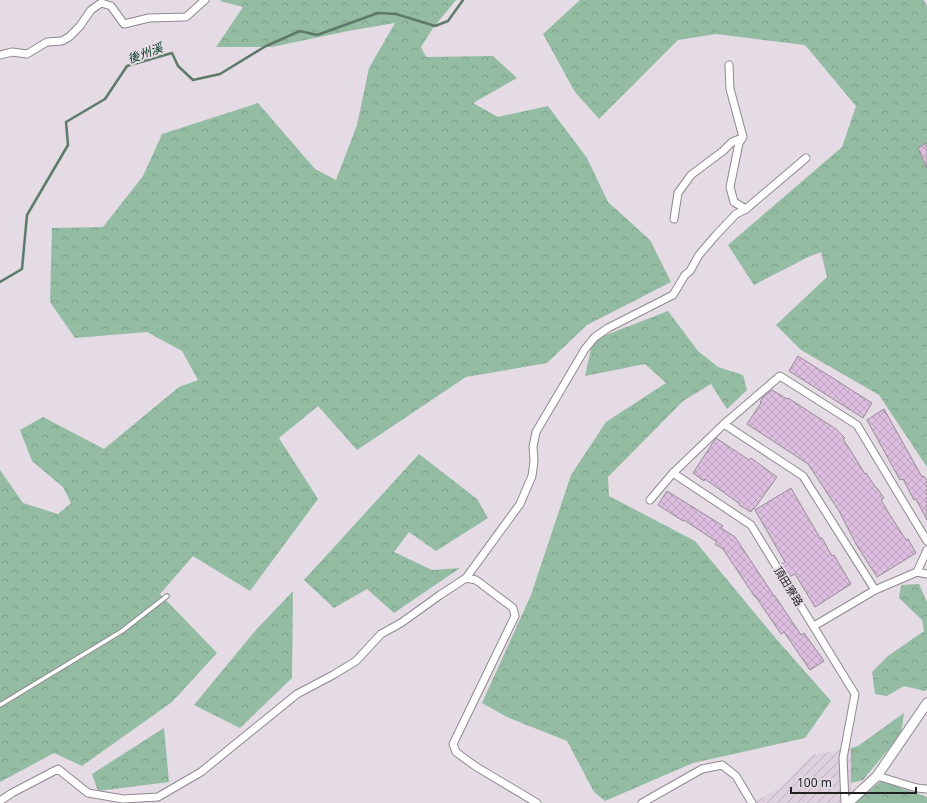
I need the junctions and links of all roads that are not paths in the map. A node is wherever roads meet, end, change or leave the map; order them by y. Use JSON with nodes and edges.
{"nodes":[{"id":1,"x":205,"y":0,"type":"edge"},
{"id":2,"x":0,"y":55,"type":"edge"},
{"id":3,"x":729,"y":65,"type":"dead end"},
{"id":4,"x":743,"y":138,"type":"junction"},
{"id":5,"x":806,"y":158,"type":"dead end"},
{"id":6,"x":746,"y":209,"type":"junction"},
{"id":7,"x":674,"y":219,"type":"dead end"},
{"id":8,"x":724,"y":424,"type":"junction"},
{"id":9,"x":673,"y":473,"type":"junction"},
{"id":10,"x":650,"y":500,"type":"dead end"},
{"id":11,"x":927,"y":541,"type":"edge"},
{"id":12,"x":927,"y":550,"type":"edge"},
{"id":13,"x":916,"y":572,"type":"junction"},
{"id":14,"x":927,"y":574,"type":"edge"},
{"id":15,"x":466,"y":578,"type":"junction"},
{"id":16,"x":876,"y":590,"type":"junction"},
{"id":17,"x":166,"y":596,"type":"dead end"},
{"id":18,"x":814,"y":626,"type":"junction"},
{"id":19,"x":927,"y":703,"type":"edge"},
{"id":20,"x":0,"y":705,"type":"edge"},
{"id":21,"x":877,"y":776,"type":"junction"},
{"id":22,"x":927,"y":789,"type":"edge"},
{"id":23,"x":0,"y":801,"type":"edge"},
{"id":24,"x":537,"y":803,"type":"edge"},
{"id":25,"x":642,"y":803,"type":"edge"},
{"id":26,"x":752,"y":803,"type":"edge"},
{"id":27,"x":845,"y":803,"type":"edge"},
{"id":28,"x":848,"y":803,"type":"edge"}],
"edges":[{"from":1,"to":2,"type":"street"},
{"from":3,"to":4,"type":"street"},
{"from":4,"to":6,"type":"street"},
{"from":4,"to":7,"type":"street"},
{"from":5,"to":6,"type":"street"},
{"from":6,"to":15,"type":"street"},
{"from":8,"to":9,"type":"street"},
{"from":8,"to":11,"type":"street"},
{"from":8,"to":16,"type":"street"},
{"from":9,"to":10,"type":"street"},
{"from":9,"to":18,"type":"street","name":"頂田寮路"},
{"from":12,"to":13,"type":"street"},
{"from":13,"to":14,"type":"street"},
{"from":13,"to":16,"type":"street"},
{"from":15,"to":23,"type":"street"},
{"from":15,"to":24,"type":"street"},
{"from":16,"to":18,"type":"street"},
{"from":17,"to":20,"type":"lane"},
{"from":18,"to":27,"type":"street","name":"頂田寮路"},
{"from":19,"to":21,"type":"street"},
{"from":21,"to":22,"type":"street"},
{"from":21,"to":28,"type":"street"},
{"from":25,"to":26,"type":"street"}]}
